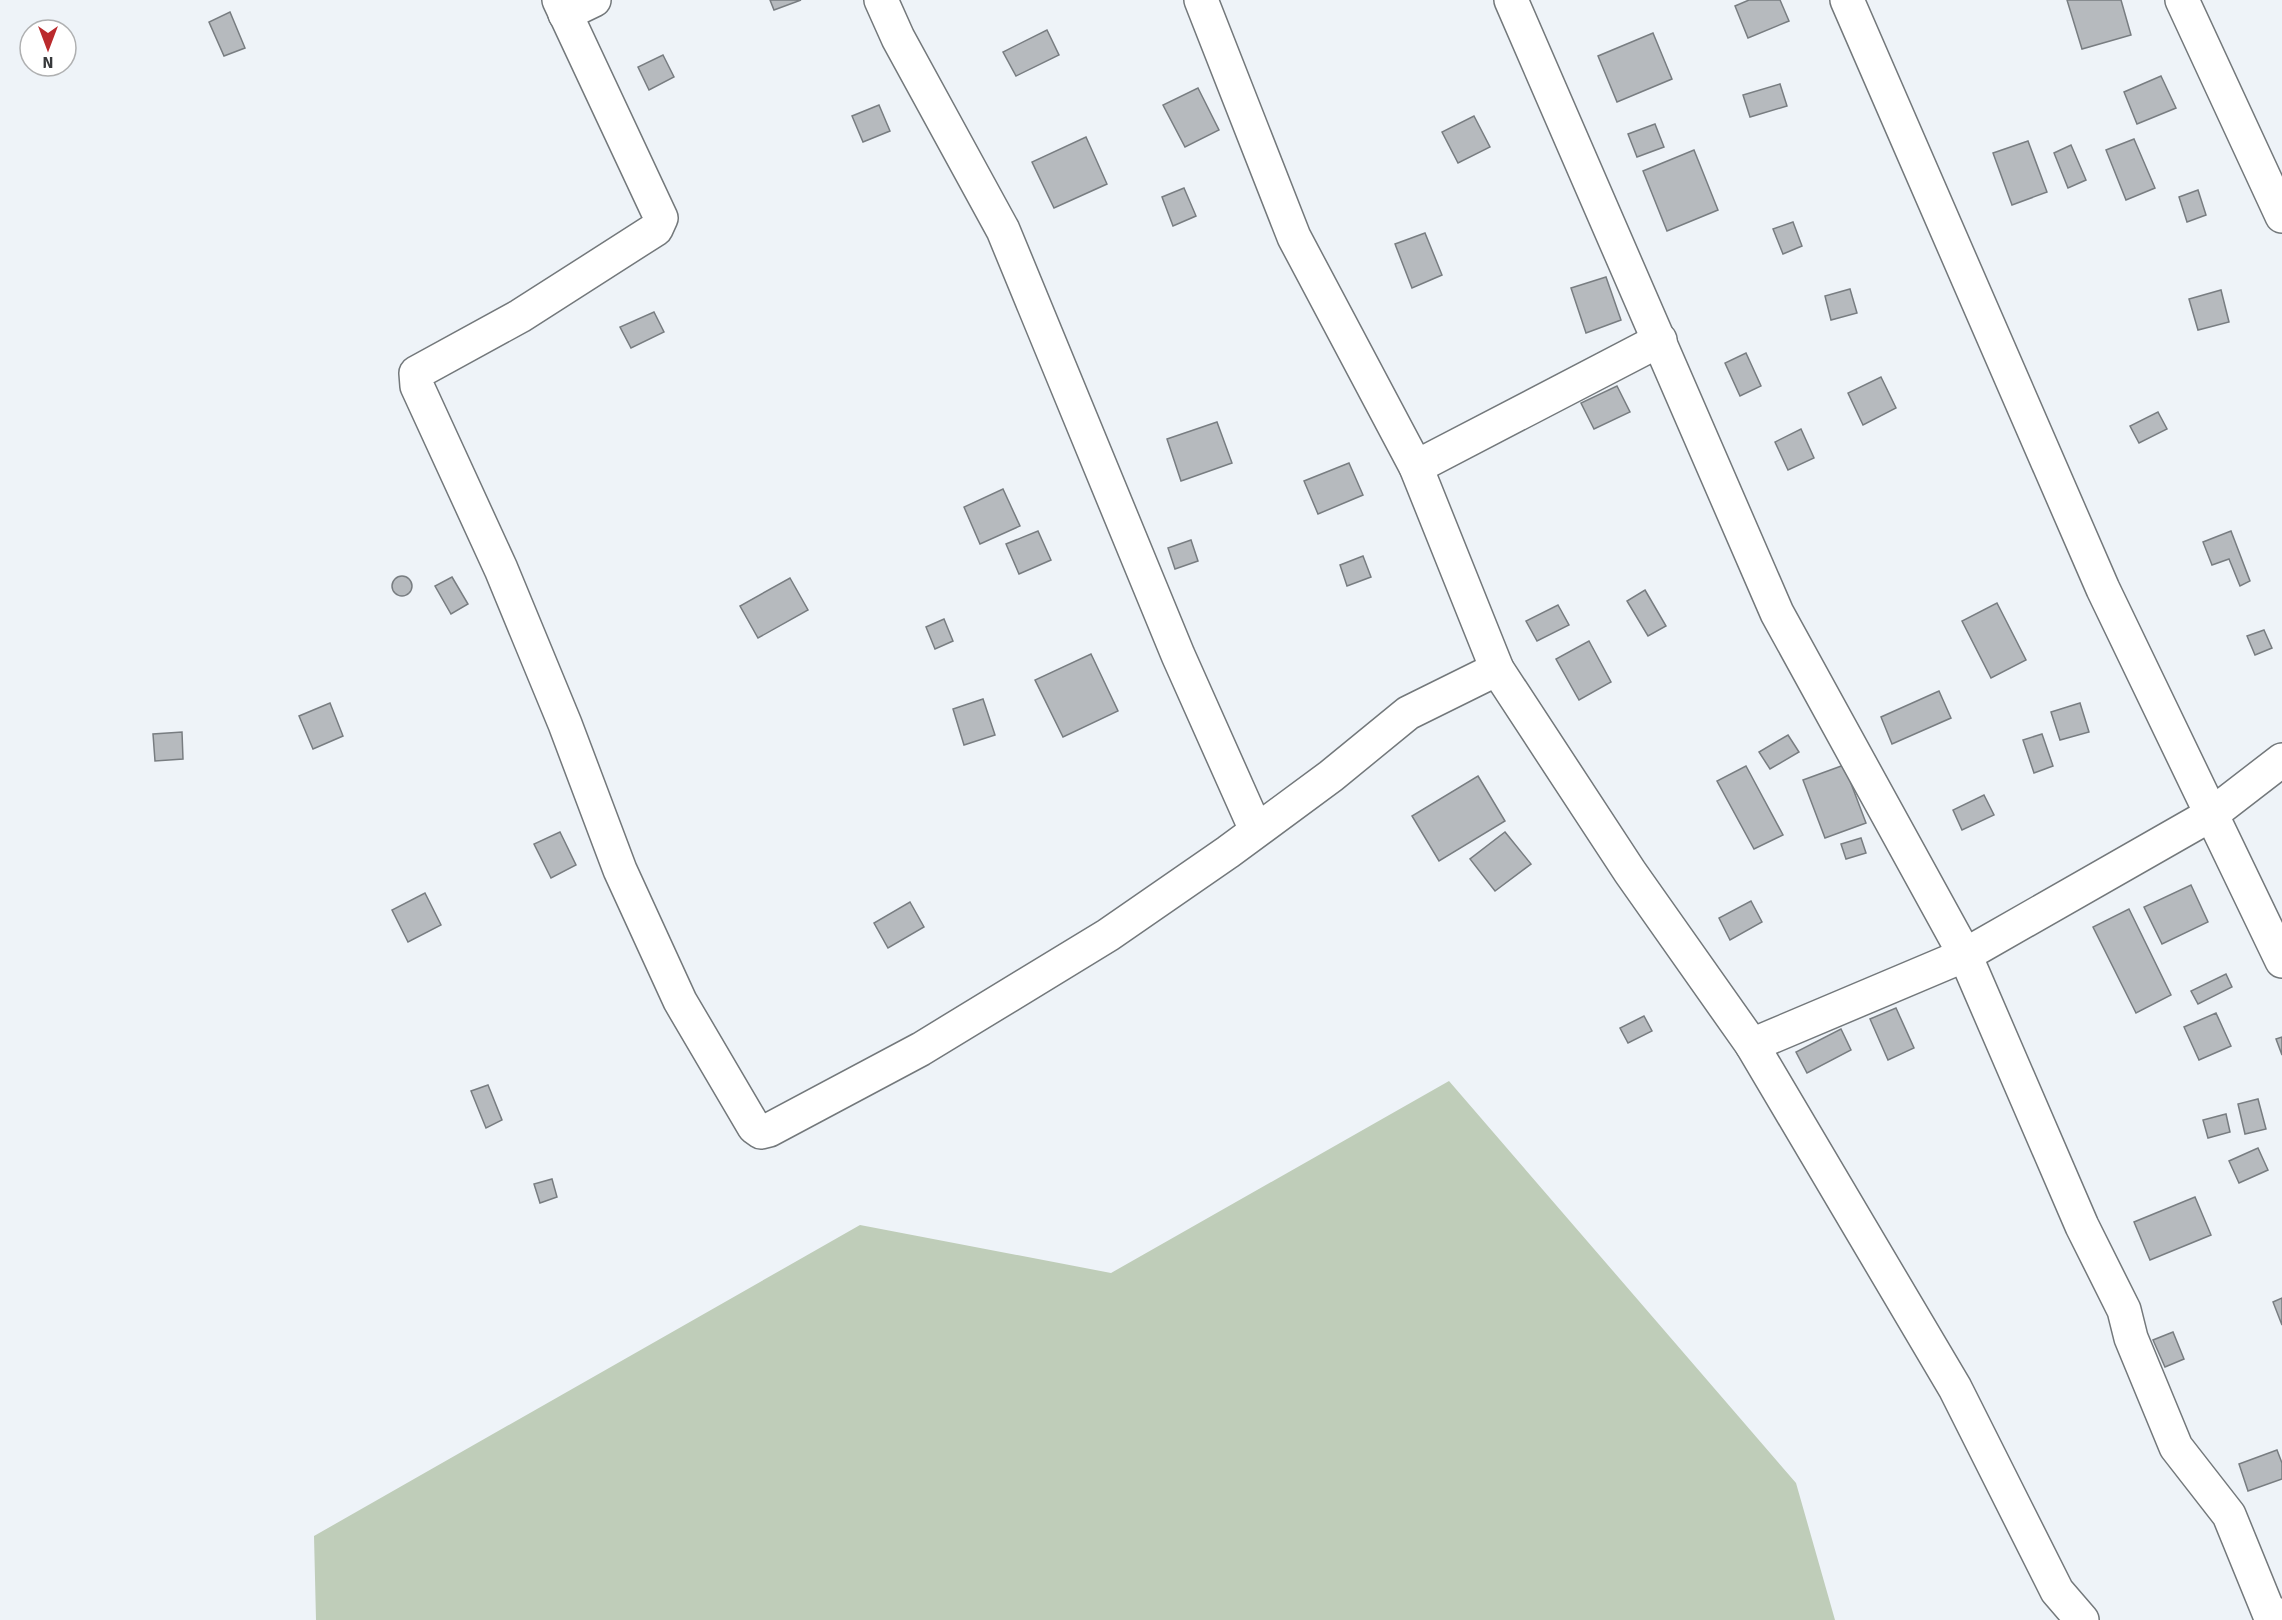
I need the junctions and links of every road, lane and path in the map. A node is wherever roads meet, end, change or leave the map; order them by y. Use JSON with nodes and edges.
{"nodes":[{"id":1,"x":881,"y":0,"type":"edge"},
{"id":2,"x":1201,"y":0,"type":"edge"},
{"id":3,"x":1510,"y":0,"type":"edge"},
{"id":4,"x":1848,"y":0,"type":"edge"},
{"id":5,"x":2182,"y":0,"type":"edge"},
{"id":6,"x":573,"y":5,"type":"edge"},
{"id":7,"x":2282,"y":216,"type":"edge"},
{"id":8,"x":1660,"y":340,"type":"junction"},
{"id":9,"x":1416,"y":467,"type":"junction"},
{"id":10,"x":1497,"y":669,"type":"junction"},
{"id":11,"x":2282,"y":760,"type":"edge"},
{"id":12,"x":2212,"y":814,"type":"junction"},
{"id":13,"x":1256,"y":830,"type":"junction"},
{"id":14,"x":1965,"y":955,"type":"junction"},
{"id":15,"x":2282,"y":961,"type":"edge"},
{"id":16,"x":1752,"y":1045,"type":"junction"},
{"id":17,"x":2282,"y":1615,"type":"edge"},
{"id":18,"x":2082,"y":1620,"type":"edge"}],
"edges":[{"from":1,"to":13,"type":"street"},
{"from":2,"to":9,"type":"street"},
{"from":3,"to":8,"type":"street"},
{"from":4,"to":12,"type":"street"},
{"from":5,"to":7,"type":"street"},
{"from":6,"to":13,"type":"street"},
{"from":8,"to":9,"type":"street"},
{"from":8,"to":14,"type":"street"},
{"from":9,"to":10,"type":"street"},
{"from":10,"to":13,"type":"street"},
{"from":10,"to":16,"type":"street"},
{"from":11,"to":12,"type":"street"},
{"from":12,"to":14,"type":"street"},
{"from":12,"to":15,"type":"street"},
{"from":14,"to":16,"type":"street"},
{"from":14,"to":17,"type":"street"},
{"from":16,"to":18,"type":"street"}]}
